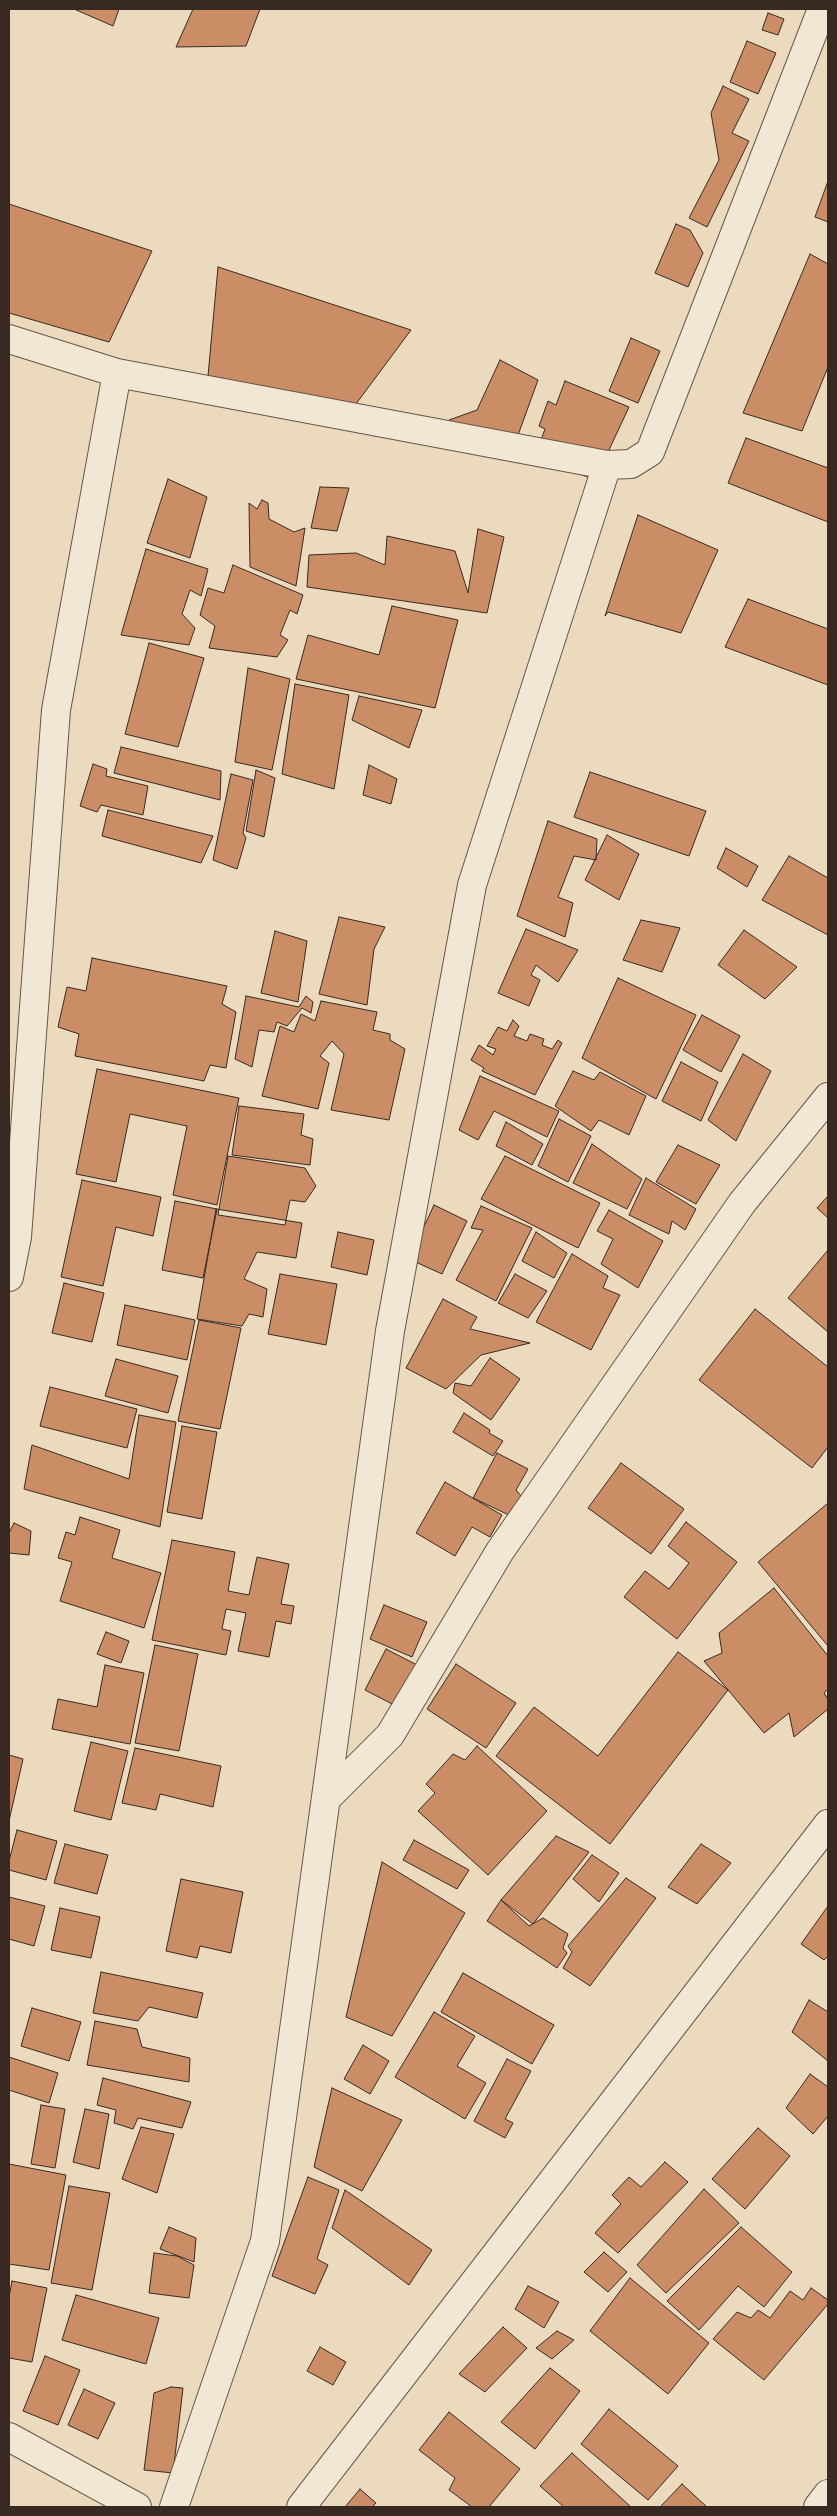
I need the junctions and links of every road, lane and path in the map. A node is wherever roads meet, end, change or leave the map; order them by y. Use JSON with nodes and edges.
{"nodes":[{"id":1,"x":822,"y":9,"type":"edge"},
{"id":2,"x":9,"y":339,"type":"edge"},
{"id":3,"x":117,"y":373,"type":"junction"},
{"id":4,"x":607,"y":465,"type":"junction"},
{"id":5,"x":828,"y":1097,"type":"edge"},
{"id":6,"x":9,"y":1277,"type":"edge"},
{"id":7,"x":326,"y":1799,"type":"junction"},
{"id":8,"x":828,"y":1824,"type":"edge"},
{"id":9,"x":9,"y":2437,"type":"edge"},
{"id":10,"x":828,"y":2494,"type":"edge"},
{"id":11,"x":137,"y":2507,"type":"edge"},
{"id":12,"x":174,"y":2507,"type":"edge"},
{"id":13,"x":301,"y":2507,"type":"edge"},
{"id":14,"x":818,"y":2507,"type":"edge"}],
"edges":[{"from":1,"to":4,"type":"street"},
{"from":2,"to":3,"type":"street"},
{"from":3,"to":4,"type":"street"},
{"from":3,"to":6,"type":"street"},
{"from":4,"to":7,"type":"street"},
{"from":5,"to":7,"type":"street"},
{"from":7,"to":12,"type":"street"},
{"from":8,"to":13,"type":"street"},
{"from":9,"to":11,"type":"street"},
{"from":10,"to":14,"type":"street"}]}
